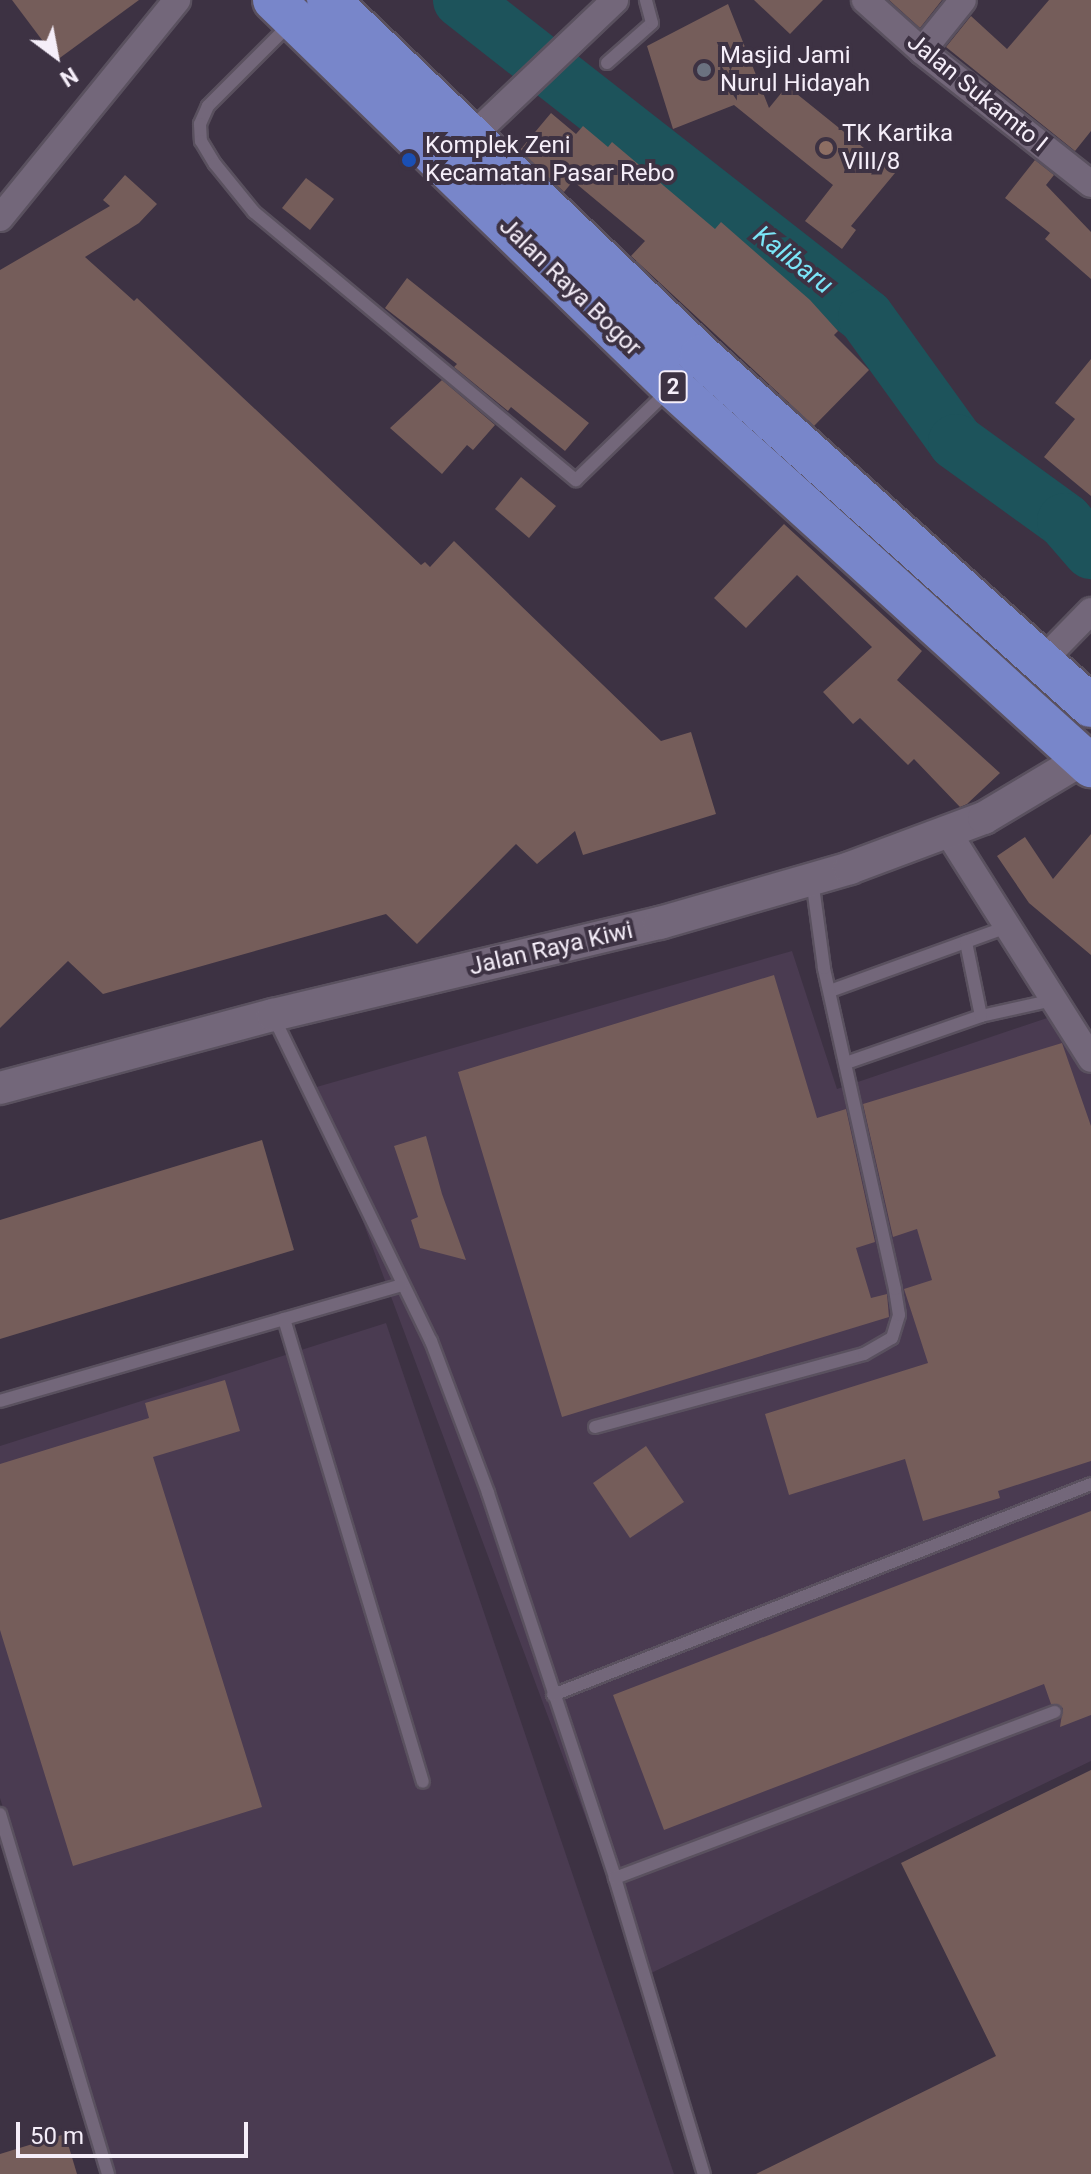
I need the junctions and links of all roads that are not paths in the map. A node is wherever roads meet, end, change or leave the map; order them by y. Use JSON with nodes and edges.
{"nodes":[{"id":1,"x":177,"y":0,"type":"edge"},
{"id":2,"x":615,"y":0,"type":"edge"},
{"id":3,"x":646,"y":0,"type":"edge"},
{"id":4,"x":865,"y":0,"type":"edge"},
{"id":5,"x":963,"y":0,"type":"edge"},
{"id":6,"x":299,"y":7,"type":"edge"},
{"id":7,"x":922,"y":51,"type":"junction"},
{"id":8,"x":607,"y":63,"type":"dead end"},
{"id":9,"x":456,"y":151,"type":"junction"},
{"id":10,"x":1091,"y":184,"type":"edge"},
{"id":11,"x":0,"y":218,"type":"edge"},
{"id":12,"x":687,"y":371,"type":"junction"},
{"id":13,"x":1091,"y":611,"type":"edge"},
{"id":14,"x":1042,"y":661,"type":"junction"},
{"id":15,"x":1091,"y":706,"type":"edge"},
{"id":16,"x":1089,"y":760,"type":"edge"},
{"id":17,"x":949,"y":834,"type":"junction"},
{"id":18,"x":812,"y":878,"type":"junction"},
{"id":19,"x":1007,"y":927,"type":"junction"},
{"id":20,"x":966,"y":942,"type":"junction"},
{"id":21,"x":830,"y":991,"type":"junction"},
{"id":22,"x":1053,"y":1000,"type":"junction"},
{"id":23,"x":273,"y":1015,"type":"junction"},
{"id":24,"x":981,"y":1016,"type":"junction"},
{"id":25,"x":1091,"y":1059,"type":"edge"},
{"id":26,"x":846,"y":1063,"type":"junction"},
{"id":27,"x":0,"y":1088,"type":"edge"},
{"id":28,"x":401,"y":1285,"type":"junction"},
{"id":29,"x":284,"y":1319,"type":"junction"},
{"id":30,"x":0,"y":1401,"type":"edge"},
{"id":31,"x":595,"y":1427,"type":"dead end"},
{"id":32,"x":1091,"y":1484,"type":"edge"},
{"id":33,"x":553,"y":1695,"type":"junction"},
{"id":34,"x":1055,"y":1712,"type":"dead end"},
{"id":35,"x":423,"y":1782,"type":"dead end"},
{"id":36,"x":0,"y":1814,"type":"edge"},
{"id":37,"x":615,"y":1878,"type":"junction"},
{"id":38,"x":108,"y":2174,"type":"edge"},
{"id":39,"x":704,"y":2174,"type":"edge"}],
"edges":[{"from":1,"to":11,"type":"street"},
{"from":2,"to":9,"type":"street"},
{"from":3,"to":8,"type":"lane"},
{"from":4,"to":7,"type":"street","name":"Jalan Sukamto I"},
{"from":5,"to":7,"type":"street"},
{"from":6,"to":9,"type":"highway","name":"Jalan Raya Bogor","number":"2"},
{"from":6,"to":12,"type":"lane"},
{"from":7,"to":10,"type":"street","name":"Jalan Sukamto I"},
{"from":9,"to":12,"type":"highway","name":"Jalan Raya Bogor","number":"2"},
{"from":12,"to":14,"type":"highway","name":"Jalan Raya Bogor","number":"2"},
{"from":12,"to":16,"type":"highway","name":"Jalan Raya Bogor","number":"2"},
{"from":13,"to":14,"type":"street"},
{"from":14,"to":15,"type":"highway","name":"Jalan Raya Bogor","number":"2"},
{"from":16,"to":17,"type":"street","name":"Jalan Raya Kiwi"},
{"from":17,"to":18,"type":"street","name":"Jalan Raya Kiwi"},
{"from":17,"to":19,"type":"street"},
{"from":18,"to":21,"type":"lane"},
{"from":18,"to":23,"type":"street","name":"Jalan Raya Kiwi"},
{"from":19,"to":20,"type":"lane"},
{"from":19,"to":22,"type":"street"},
{"from":20,"to":21,"type":"lane"},
{"from":20,"to":24,"type":"lane"},
{"from":21,"to":26,"type":"lane"},
{"from":22,"to":24,"type":"lane"},
{"from":22,"to":25,"type":"street"},
{"from":23,"to":27,"type":"street","name":"Jalan Raya Kiwi"},
{"from":23,"to":28,"type":"lane"},
{"from":24,"to":26,"type":"lane"},
{"from":26,"to":31,"type":"lane"},
{"from":28,"to":29,"type":"lane"},
{"from":28,"to":33,"type":"lane"},
{"from":29,"to":30,"type":"lane"},
{"from":29,"to":35,"type":"lane"},
{"from":32,"to":33,"type":"lane"},
{"from":33,"to":37,"type":"lane"},
{"from":34,"to":37,"type":"lane"},
{"from":36,"to":38,"type":"lane"},
{"from":37,"to":39,"type":"lane"}]}
